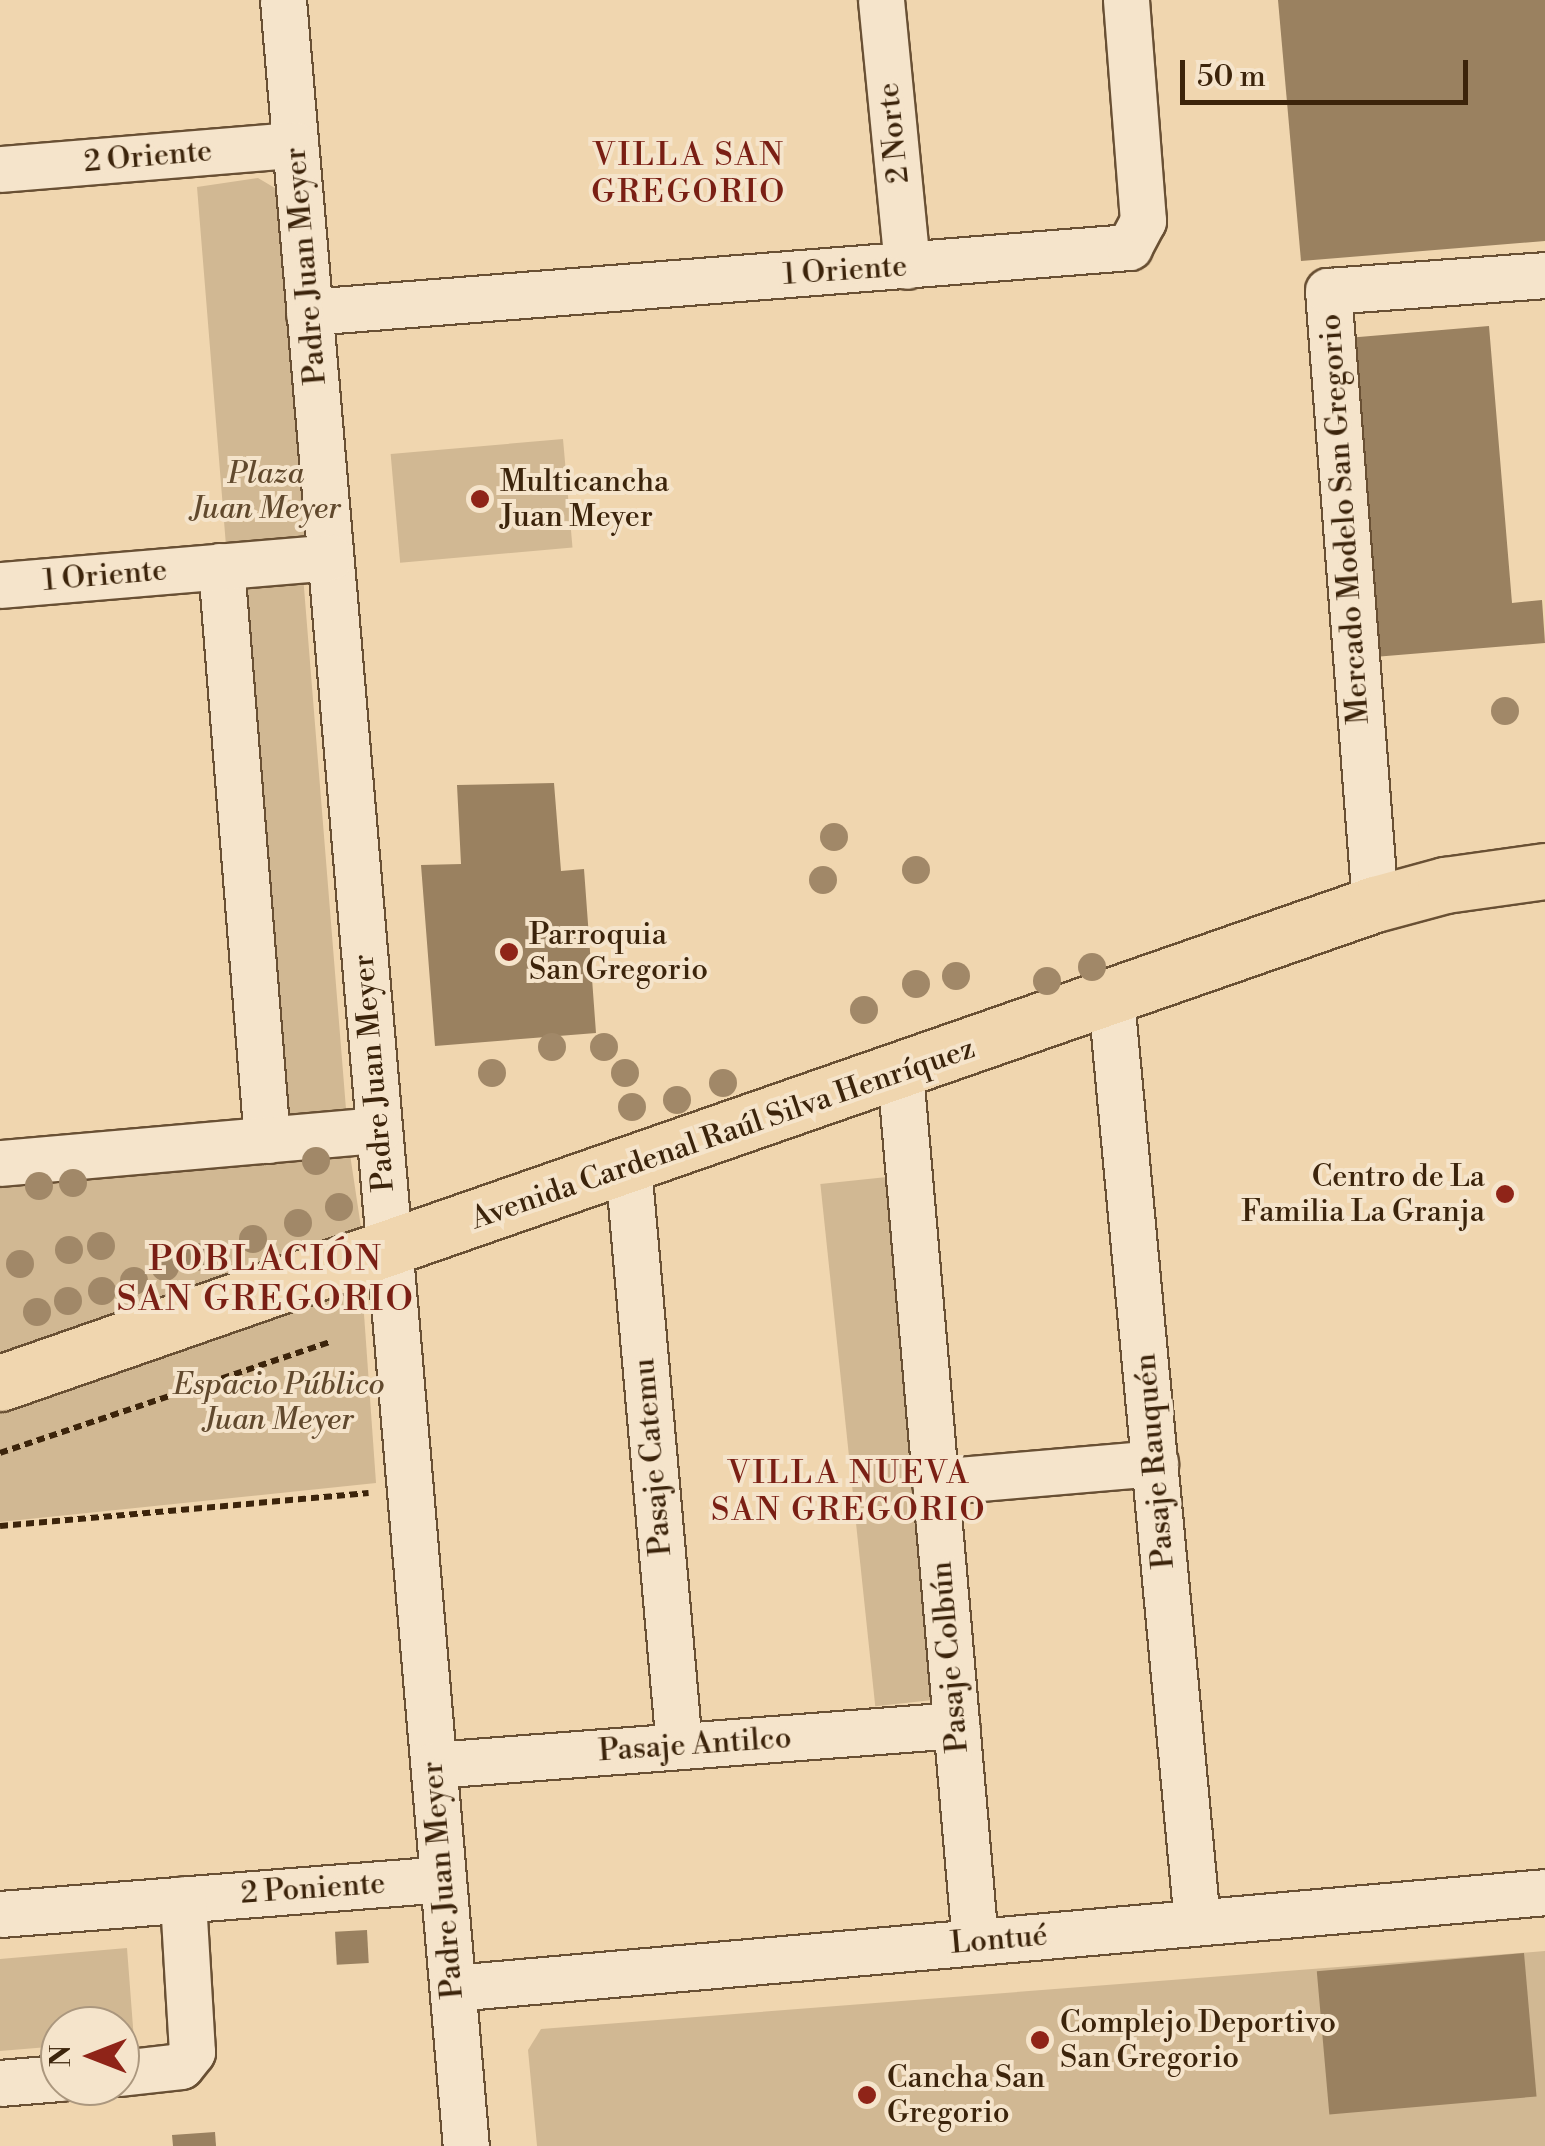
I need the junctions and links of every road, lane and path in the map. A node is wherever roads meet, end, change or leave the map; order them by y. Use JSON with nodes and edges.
{"nodes":[{"id":1,"x":283,"y":0,"type":"edge"},
{"id":2,"x":881,"y":0,"type":"edge"},
{"id":3,"x":1126,"y":0,"type":"edge"},
{"id":4,"x":295,"y":144,"type":"junction"},
{"id":5,"x":0,"y":169,"type":"edge"},
{"id":6,"x":907,"y":266,"type":"junction"},
{"id":7,"x":1545,"y":274,"type":"edge"},
{"id":8,"x":309,"y":312,"type":"junction"},
{"id":9,"x":330,"y":557,"type":"junction"},
{"id":10,"x":222,"y":566,"type":"junction"},
{"id":11,"x":0,"y":584,"type":"edge"},
{"id":12,"x":1545,"y":838,"type":"edge"},
{"id":13,"x":1545,"y":871,"type":"edge"},
{"id":14,"x":1445,"y":885,"type":"junction"},
{"id":15,"x":1374,"y":904,"type":"junction"},
{"id":16,"x":1111,"y":1000,"type":"junction"},
{"id":17,"x":900,"y":1073,"type":"junction"},
{"id":18,"x":380,"y":1130,"type":"junction"},
{"id":19,"x":267,"y":1140,"type":"junction"},
{"id":20,"x":0,"y":1163,"type":"edge"},
{"id":21,"x":628,"y":1167,"type":"junction"},
{"id":22,"x":389,"y":1249,"type":"junction"},
{"id":23,"x":330,"y":1342,"type":"dead end"},
{"id":24,"x":0,"y":1383,"type":"edge"},
{"id":25,"x":0,"y":1453,"type":"edge"},
{"id":26,"x":1155,"y":1463,"type":"junction"},
{"id":27,"x":935,"y":1482,"type":"junction"},
{"id":28,"x":410,"y":1489,"type":"junction"},
{"id":29,"x":0,"y":1526,"type":"edge"},
{"id":30,"x":956,"y":1725,"type":"junction"},
{"id":31,"x":679,"y":1746,"type":"junction"},
{"id":32,"x":434,"y":1765,"type":"junction"},
{"id":33,"x":443,"y":1879,"type":"junction"},
{"id":34,"x":1545,"y":1892,"type":"edge"},
{"id":35,"x":183,"y":1899,"type":"junction"},
{"id":36,"x":0,"y":1914,"type":"edge"},
{"id":37,"x":1197,"y":1922,"type":"junction"},
{"id":38,"x":975,"y":1942,"type":"junction"},
{"id":39,"x":453,"y":1988,"type":"junction"},
{"id":40,"x":140,"y":2071,"type":"edge"},
{"id":41,"x":40,"y":2080,"type":"edge"},
{"id":42,"x":0,"y":2083,"type":"edge"},
{"id":43,"x":466,"y":2146,"type":"edge"}],
"edges":[{"from":1,"to":4,"type":"street","name":"Padre Juan Meyer"},
{"from":2,"to":6,"type":"street","name":"2 Norte"},
{"from":3,"to":6,"type":"street","name":"1 Oriente"},
{"from":4,"to":5,"type":"street","name":"2 Oriente"},
{"from":4,"to":8,"type":"street","name":"Padre Juan Meyer"},
{"from":6,"to":8,"type":"street","name":"1 Oriente"},
{"from":7,"to":15,"type":"street","name":"Mercado Modelo San Gregorio"},
{"from":8,"to":9,"type":"street","name":"Padre Juan Meyer"},
{"from":9,"to":10,"type":"street","name":"1 Oriente"},
{"from":9,"to":18,"type":"street","name":"Padre Juan Meyer"},
{"from":10,"to":11,"type":"street","name":"1 Oriente"},
{"from":10,"to":19,"type":"street"},
{"from":12,"to":14,"type":"main road","name":"Avenida Cardenal Raúl Silva Henríquez"},
{"from":13,"to":14,"type":"main road","name":"Avenida Cardenal Raúl Silva Henríquez"},
{"from":14,"to":15,"type":"main road","name":"Avenida Cardenal Raúl Silva Henríquez"},
{"from":15,"to":16,"type":"main road","name":"Avenida Cardenal Raúl Silva Henríquez"},
{"from":16,"to":17,"type":"main road","name":"Avenida Cardenal Raúl Silva Henríquez"},
{"from":16,"to":26,"type":"street","name":"Pasaje Rauquén"},
{"from":17,"to":21,"type":"main road","name":"Avenida Cardenal Raúl Silva Henríquez"},
{"from":17,"to":27,"type":"street","name":"Pasaje Colbún"},
{"from":18,"to":19,"type":"street"},
{"from":18,"to":22,"type":"street","name":"Padre Juan Meyer"},
{"from":19,"to":20,"type":"street"},
{"from":21,"to":22,"type":"main road","name":"Avenida Cardenal Raúl Silva Henríquez"},
{"from":21,"to":31,"type":"street","name":"Pasaje Catemu"},
{"from":22,"to":24,"type":"main road","name":"Avenida Cardenal Raúl Silva Henríquez"},
{"from":22,"to":28,"type":"street","name":"Padre Juan Meyer"},
{"from":23,"to":25,"type":"path"},
{"from":26,"to":27,"type":"street"},
{"from":26,"to":37,"type":"street","name":"Pasaje Rauquén"},
{"from":27,"to":30,"type":"street","name":"Pasaje Colbún"},
{"from":28,"to":29,"type":"path"},
{"from":28,"to":32,"type":"street","name":"Padre Juan Meyer"},
{"from":30,"to":31,"type":"street","name":"Pasaje Antilco"},
{"from":30,"to":38,"type":"street","name":"Pasaje Colbún"},
{"from":31,"to":32,"type":"street","name":"Pasaje Antilco"},
{"from":32,"to":33,"type":"street","name":"Padre Juan Meyer"},
{"from":33,"to":35,"type":"street","name":"2 Poniente"},
{"from":33,"to":39,"type":"street","name":"Padre Juan Meyer"},
{"from":34,"to":37,"type":"street","name":"Lontué"},
{"from":35,"to":36,"type":"street","name":"2 Poniente"},
{"from":35,"to":40,"type":"street"},
{"from":37,"to":38,"type":"street","name":"Lontué"},
{"from":38,"to":39,"type":"street","name":"Lontué"},
{"from":39,"to":43,"type":"street","name":"Padre Juan Meyer"},
{"from":41,"to":42,"type":"street"}]}
